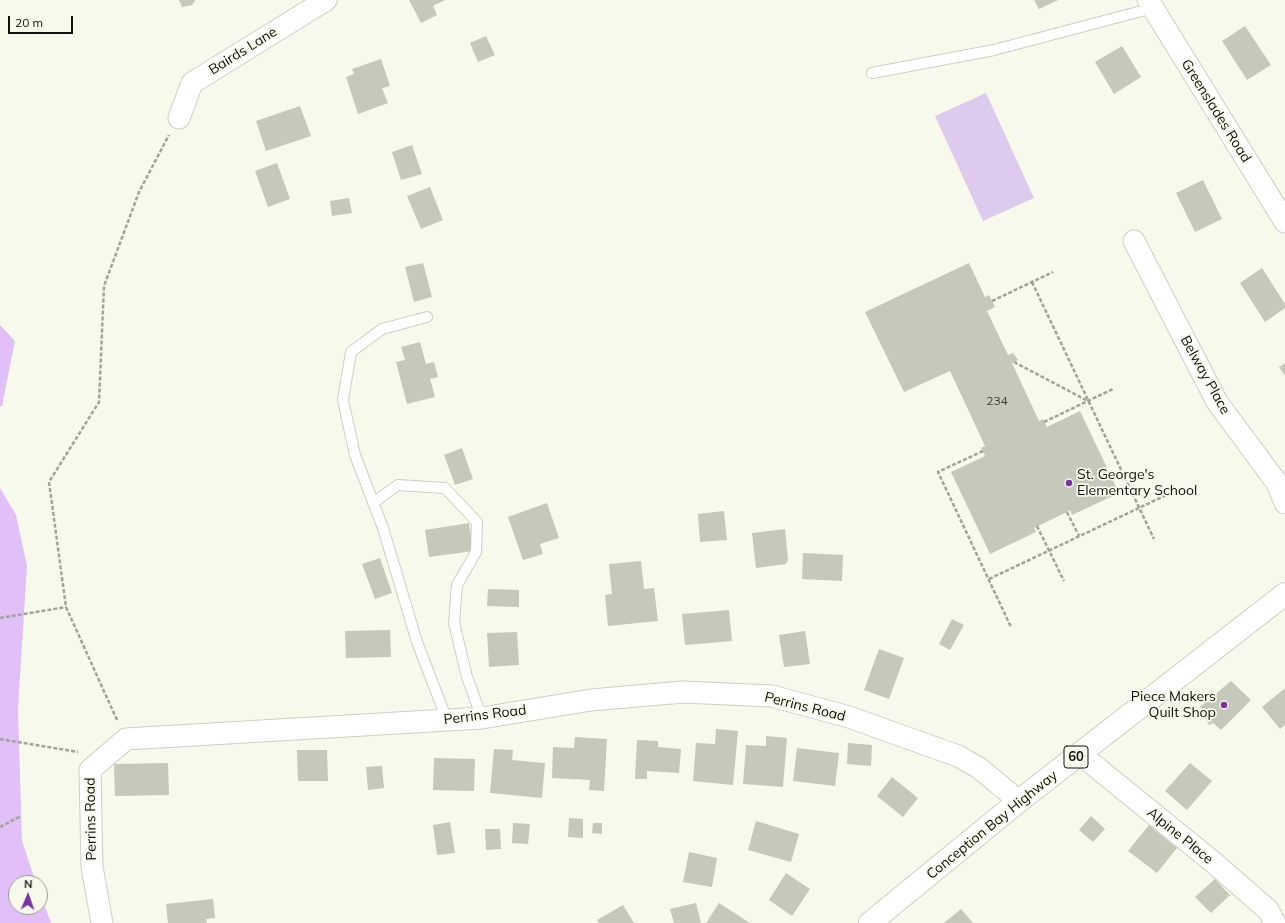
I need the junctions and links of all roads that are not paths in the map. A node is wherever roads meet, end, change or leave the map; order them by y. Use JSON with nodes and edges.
{"nodes":[{"id":1,"x":326,"y":0,"type":"edge"},
{"id":2,"x":1151,"y":4,"type":"edge"},
{"id":3,"x":872,"y":73,"type":"dead end"},
{"id":4,"x":179,"y":118,"type":"road end"},
{"id":5,"x":1285,"y":222,"type":"edge"},
{"id":6,"x":1134,"y":241,"type":"dead end"},
{"id":7,"x":428,"y":317,"type":"dead end"},
{"id":8,"x":373,"y":503,"type":"junction"},
{"id":9,"x":1285,"y":503,"type":"edge"},
{"id":10,"x":1285,"y":594,"type":"edge"},
{"id":11,"x":482,"y":718,"type":"junction"},
{"id":12,"x":448,"y":720,"type":"junction"},
{"id":13,"x":1080,"y":754,"type":"junction"},
{"id":14,"x":1019,"y":802,"type":"junction"},
{"id":15,"x":102,"y":923,"type":"edge"},
{"id":16,"x":870,"y":923,"type":"edge"},
{"id":17,"x":1275,"y":923,"type":"edge"}],
"edges":[{"from":1,"to":4,"type":"street","name":"Bairds Lane"},
{"from":2,"to":3,"type":"lane"},
{"from":2,"to":5,"type":"street","name":"Greenslades Road"},
{"from":6,"to":9,"type":"street","name":"Belway Place"},
{"from":7,"to":8,"type":"lane"},
{"from":8,"to":11,"type":"lane"},
{"from":8,"to":12,"type":"lane"},
{"from":10,"to":13,"type":"main road","name":"Conception Bay Highway","number":"60"},
{"from":11,"to":12,"type":"street","name":"Perrins Road"},
{"from":11,"to":14,"type":"street","name":"Perrins Road"},
{"from":12,"to":15,"type":"street","name":"Perrins Road"},
{"from":13,"to":14,"type":"main road","name":"Conception Bay Highway","number":"60"},
{"from":13,"to":17,"type":"street","name":"Alpine Place"},
{"from":14,"to":16,"type":"main road","name":"Conception Bay Highway","number":"60"}]}
